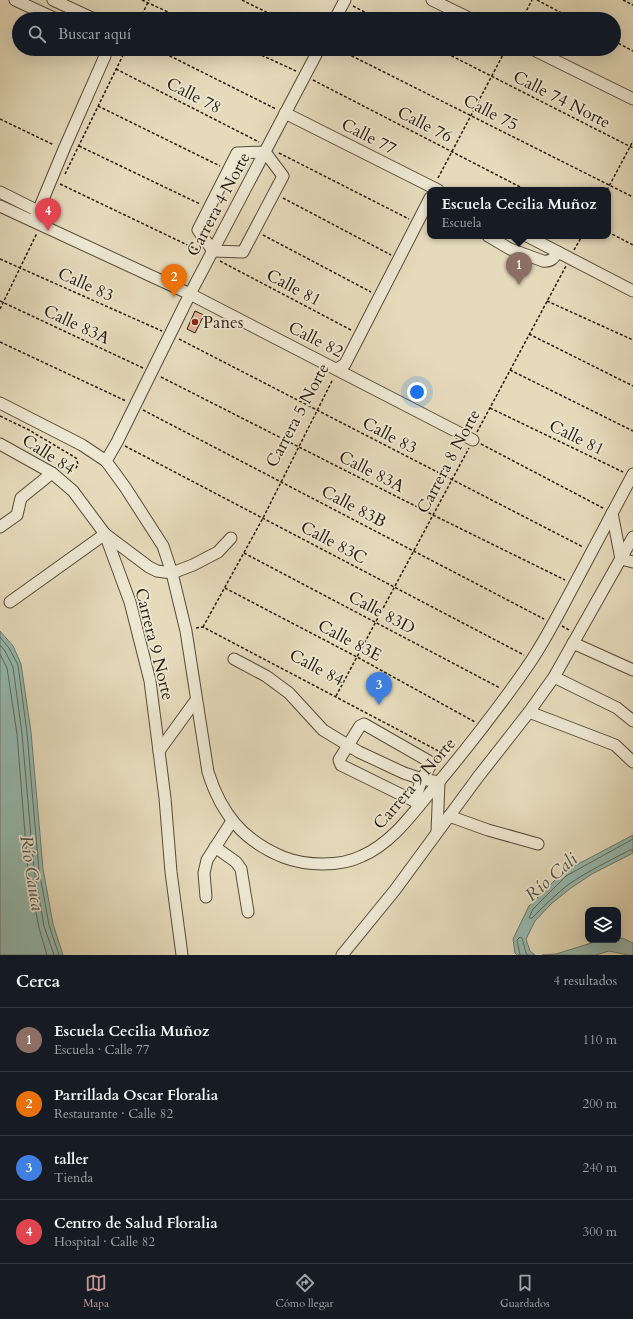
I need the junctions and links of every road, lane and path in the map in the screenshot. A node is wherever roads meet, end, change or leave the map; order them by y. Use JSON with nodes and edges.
{"nodes":[{"id":1,"x":15,"y":0,"type":"edge"},
{"id":2,"x":53,"y":0,"type":"edge"},
{"id":3,"x":142,"y":0,"type":"edge"},
{"id":4,"x":149,"y":0,"type":"edge"},
{"id":5,"x":242,"y":0,"type":"edge"},
{"id":6,"x":432,"y":0,"type":"edge"},
{"id":7,"x":532,"y":0,"type":"edge"},
{"id":8,"x":537,"y":0,"type":"edge"},
{"id":9,"x":623,"y":0,"type":"edge"},
{"id":10,"x":148,"y":3,"type":"junction"},
{"id":11,"x":348,"y":3,"type":"edge"},
{"id":12,"x":633,"y":5,"type":"edge"},
{"id":13,"x":41,"y":12,"type":"edge"},
{"id":14,"x":72,"y":12,"type":"edge"},
{"id":15,"x":144,"y":12,"type":"edge"},
{"id":16,"x":168,"y":12,"type":"edge"},
{"id":17,"x":266,"y":12,"type":"edge"},
{"id":18,"x":341,"y":12,"type":"edge"},
{"id":19,"x":365,"y":12,"type":"edge"},
{"id":20,"x":457,"y":12,"type":"edge"},
{"id":21,"x":526,"y":12,"type":"edge"},
{"id":22,"x":560,"y":12,"type":"edge"},
{"id":23,"x":621,"y":45,"type":"edge"},
{"id":24,"x":633,"y":51,"type":"edge"},
{"id":25,"x":105,"y":56,"type":"edge"},
{"id":26,"x":170,"y":56,"type":"edge"},
{"id":27,"x":263,"y":56,"type":"edge"},
{"id":28,"x":315,"y":56,"type":"edge"},
{"id":29,"x":352,"y":56,"type":"edge"},
{"id":30,"x":452,"y":56,"type":"edge"},
{"id":31,"x":502,"y":56,"type":"edge"},
{"id":32,"x":546,"y":56,"type":"edge"},
{"id":33,"x":116,"y":68,"type":"dead end"},
{"id":34,"x":298,"y":72,"type":"dead end"},
{"id":35,"x":492,"y":76,"type":"junction"},
{"id":36,"x":312,"y":80,"type":"dead end"},
{"id":37,"x":633,"y":99,"type":"edge"},
{"id":38,"x":98,"y":106,"type":"dead end"},
{"id":39,"x":282,"y":112,"type":"junction"},
{"id":40,"x":471,"y":116,"type":"junction"},
{"id":41,"x":0,"y":119,"type":"edge"},
{"id":42,"x":633,"y":141,"type":"edge"},
{"id":43,"x":79,"y":146,"type":"dead end"},
{"id":44,"x":630,"y":147,"type":"junction"},
{"id":45,"x":267,"y":148,"type":"junction"},
{"id":46,"x":633,"y":148,"type":"edge"},
{"id":47,"x":64,"y":149,"type":"junction"},
{"id":48,"x":452,"y":151,"type":"junction"},
{"id":49,"x":75,"y":154,"type":"dead end"},
{"id":50,"x":220,"y":166,"type":"dead end"},
{"id":51,"x":60,"y":184,"type":"dead end"},
{"id":52,"x":609,"y":185,"type":"junction"},
{"id":53,"x":436,"y":187,"type":"edge"},
{"id":54,"x":520,"y":187,"type":"edge"},
{"id":55,"x":0,"y":192,"type":"edge"},
{"id":56,"x":427,"y":192,"type":"edge"},
{"id":57,"x":633,"y":197,"type":"edge"},
{"id":58,"x":281,"y":198,"type":"dead end"},
{"id":59,"x":200,"y":204,"type":"dead end"},
{"id":60,"x":427,"y":205,"type":"edge"},
{"id":61,"x":0,"y":206,"type":"edge"},
{"id":62,"x":36,"y":216,"type":"junction"},
{"id":63,"x":418,"y":223,"type":"junction"},
{"id":64,"x":262,"y":234,"type":"dead end"},
{"id":65,"x":611,"y":234,"type":"edge"},
{"id":66,"x":493,"y":239,"type":"edge"},
{"id":67,"x":532,"y":239,"type":"edge"},
{"id":68,"x":580,"y":239,"type":"edge"},
{"id":69,"x":633,"y":245,"type":"edge"},
{"id":70,"x":558,"y":252,"type":"junction"},
{"id":71,"x":211,"y":254,"type":"junction"},
{"id":72,"x":570,"y":258,"type":"junction"},
{"id":73,"x":0,"y":259,"type":"edge"},
{"id":74,"x":400,"y":260,"type":"junction"},
{"id":75,"x":633,"y":291,"type":"edge"},
{"id":76,"x":190,"y":294,"type":"junction"},
{"id":77,"x":380,"y":297,"type":"junction"},
{"id":78,"x":0,"y":301,"type":"edge"},
{"id":79,"x":547,"y":301,"type":"junction"},
{"id":80,"x":162,"y":331,"type":"dead end"},
{"id":81,"x":360,"y":334,"type":"junction"},
{"id":82,"x":530,"y":334,"type":"junction"},
{"id":83,"x":178,"y":339,"type":"dead end"},
{"id":84,"x":633,"y":340,"type":"edge"},
{"id":85,"x":0,"y":342,"type":"edge"},
{"id":86,"x":143,"y":368,"type":"dead end"},
{"id":87,"x":337,"y":369,"type":"junction"},
{"id":88,"x":510,"y":370,"type":"junction"},
{"id":89,"x":160,"y":376,"type":"dead end"},
{"id":90,"x":633,"y":386,"type":"edge"},
{"id":91,"x":126,"y":401,"type":"dead end"},
{"id":92,"x":0,"y":403,"type":"edge"},
{"id":93,"x":490,"y":408,"type":"junction"},
{"id":94,"x":143,"y":410,"type":"dead end"},
{"id":95,"x":317,"y":410,"type":"junction"},
{"id":96,"x":0,"y":416,"type":"edge"},
{"id":97,"x":633,"y":431,"type":"edge"},
{"id":98,"x":473,"y":440,"type":"junction"},
{"id":99,"x":0,"y":444,"type":"edge"},
{"id":100,"x":125,"y":446,"type":"dead end"},
{"id":101,"x":299,"y":447,"type":"junction"},
{"id":102,"x":106,"y":461,"type":"junction"},
{"id":103,"x":52,"y":473,"type":"junction"},
{"id":104,"x":632,"y":475,"type":"edge"},
{"id":105,"x":452,"y":480,"type":"junction"},
{"id":106,"x":281,"y":482,"type":"junction"},
{"id":107,"x":612,"y":513,"type":"junction"},
{"id":108,"x":433,"y":515,"type":"junction"},
{"id":109,"x":263,"y":518,"type":"junction"},
{"id":110,"x":0,"y":527,"type":"edge"},
{"id":111,"x":105,"y":534,"type":"junction"},
{"id":112,"x":633,"y":536,"type":"edge"},
{"id":113,"x":232,"y":538,"type":"dead end"},
{"id":114,"x":414,"y":551,"type":"junction"},
{"id":115,"x":592,"y":552,"type":"junction"},
{"id":116,"x":244,"y":553,"type":"junction"},
{"id":117,"x":621,"y":559,"type":"junction"},
{"id":118,"x":633,"y":562,"type":"edge"},
{"id":119,"x":172,"y":573,"type":"junction"},
{"id":120,"x":574,"y":585,"type":"junction"},
{"id":121,"x":394,"y":587,"type":"junction"},
{"id":122,"x":225,"y":588,"type":"junction"},
{"id":123,"x":10,"y":602,"type":"dead end"},
{"id":124,"x":376,"y":622,"type":"junction"},
{"id":125,"x":553,"y":623,"type":"junction"},
{"id":126,"x":203,"y":627,"type":"joint"},
{"id":127,"x":576,"y":639,"type":"junction"},
{"id":128,"x":357,"y":657,"type":"junction"},
{"id":129,"x":533,"y":659,"type":"junction"},
{"id":130,"x":234,"y":660,"type":"dead end"},
{"id":131,"x":633,"y":670,"type":"edge"},
{"id":132,"x":554,"y":677,"type":"junction"},
{"id":133,"x":509,"y":692,"type":"junction"},
{"id":134,"x":336,"y":696,"type":"junction"},
{"id":135,"x":196,"y":700,"type":"junction"},
{"id":136,"x":529,"y":712,"type":"junction"},
{"id":137,"x":633,"y":721,"type":"edge"},
{"id":138,"x":484,"y":727,"type":"junction"},
{"id":139,"x":348,"y":745,"type":"junction"},
{"id":140,"x":159,"y":751,"type":"junction"},
{"id":141,"x":457,"y":760,"type":"junction"},
{"id":142,"x":633,"y":762,"type":"edge"},
{"id":143,"x":432,"y":763,"type":"junction"},
{"id":144,"x":448,"y":771,"type":"junction"},
{"id":145,"x":422,"y":779,"type":"junction"},
{"id":146,"x":439,"y":782,"type":"junction"},
{"id":147,"x":416,"y":803,"type":"junction"},
{"id":148,"x":449,"y":816,"type":"junction"},
{"id":149,"x":232,"y":821,"type":"junction"},
{"id":150,"x":437,"y":832,"type":"junction"},
{"id":151,"x":538,"y":844,"type":"dead end"},
{"id":152,"x":215,"y":847,"type":"junction"},
{"id":153,"x":206,"y":897,"type":"dead end"},
{"id":154,"x":248,"y":912,"type":"dead end"},
{"id":155,"x":182,"y":955,"type":"edge"},
{"id":156,"x":342,"y":955,"type":"edge"}],
"edges":[{"from":1,"to":13,"type":"street"},
{"from":2,"to":14,"type":"street"},
{"from":3,"to":10,"type":"path"},
{"from":4,"to":10,"type":"path"},
{"from":5,"to":17,"type":"path"},
{"from":6,"to":20,"type":"street"},
{"from":7,"to":21,"type":"path"},
{"from":8,"to":22,"type":"path"},
{"from":9,"to":12,"type":"path"},
{"from":10,"to":15,"type":"path"},
{"from":10,"to":16,"type":"path"},
{"from":11,"to":18,"type":"street"},
{"from":11,"to":19,"type":"path"},
{"from":23,"to":24,"type":"path"},
{"from":25,"to":47,"type":"street"},
{"from":26,"to":39,"type":"path"},
{"from":27,"to":34,"type":"path"},
{"from":28,"to":39,"type":"street","name":"Carrera 4 Norte"},
{"from":29,"to":40,"type":"path","name":"Calle 75"},
{"from":30,"to":35,"type":"path","name":"Calle 74 Norte"},
{"from":31,"to":35,"type":"path"},
{"from":32,"to":37,"type":"street"},
{"from":33,"to":45,"type":"path","name":"Calle 78"},
{"from":35,"to":40,"type":"path"},
{"from":35,"to":44,"type":"path","name":"Calle 74 Norte"},
{"from":36,"to":48,"type":"path","name":"Calle 76"},
{"from":38,"to":50,"type":"path"},
{"from":39,"to":45,"type":"street","name":"Carrera 4 Norte"},
{"from":39,"to":56,"type":"street","name":"Calle 77"},
{"from":40,"to":48,"type":"path"},
{"from":40,"to":52,"type":"path","name":"Calle 75"},
{"from":41,"to":47,"type":"path"},
{"from":42,"to":44,"type":"path"},
{"from":43,"to":59,"type":"path"},
{"from":44,"to":46,"type":"path","name":"Calle 74 Norte"},
{"from":44,"to":52,"type":"path"},
{"from":45,"to":63,"type":"path","name":"Calle 78"},
{"from":45,"to":71,"type":"street","name":"Carrera 4 Norte"},
{"from":45,"to":71,"type":"street"},
{"from":45,"to":71,"type":"street"},
{"from":47,"to":49,"type":"path"},
{"from":47,"to":62,"type":"street"},
{"from":48,"to":53,"type":"path"},
{"from":48,"to":54,"type":"path","name":"Calle 76"},
{"from":51,"to":71,"type":"path","name":"Calle 81"},
{"from":52,"to":57,"type":"path","name":"Calle 75"},
{"from":55,"to":62,"type":"street"},
{"from":58,"to":74,"type":"path"},
{"from":60,"to":63,"type":"street","name":"Carrera 5 Norte"},
{"from":61,"to":62,"type":"street","name":"Calle 82"},
{"from":62,"to":76,"type":"street","name":"Calle 82"},
{"from":63,"to":74,"type":"street","name":"Carrera 5 Norte"},
{"from":64,"to":77,"type":"path"},
{"from":65,"to":69,"type":"path"},
{"from":66,"to":70,"type":"street"},
{"from":67,"to":70,"type":"street"},
{"from":68,"to":72,"type":"path","name":"Carrera 8 Norte"},
{"from":70,"to":72,"type":"street"},
{"from":71,"to":76,"type":"street","name":"Carrera 4 Norte"},
{"from":71,"to":81,"type":"path","name":"Calle 81"},
{"from":72,"to":75,"type":"street"},
{"from":72,"to":79,"type":"path","name":"Carrera 8 Norte"},
{"from":73,"to":80,"type":"path","name":"Calle 83"},
{"from":74,"to":77,"type":"street","name":"Carrera 5 Norte"},
{"from":76,"to":87,"type":"street","name":"Calle 82"},
{"from":76,"to":102,"type":"street","name":"Carrera 4 Norte"},
{"from":77,"to":81,"type":"street","name":"Carrera 5 Norte"},
{"from":78,"to":86,"type":"path","name":"Calle 83A"},
{"from":79,"to":82,"type":"path","name":"Carrera 8 Norte"},
{"from":79,"to":84,"type":"path"},
{"from":81,"to":87,"type":"street","name":"Carrera 5 Norte"},
{"from":82,"to":88,"type":"path","name":"Carrera 8 Norte"},
{"from":82,"to":90,"type":"path"},
{"from":83,"to":95,"type":"path","name":"Calle 83"},
{"from":85,"to":91,"type":"path"},
{"from":87,"to":95,"type":"path","name":"Carrera 5 Norte"},
{"from":87,"to":98,"type":"street","name":"Calle 82"},
{"from":88,"to":93,"type":"path","name":"Carrera 8 Norte"},
{"from":88,"to":97,"type":"path"},
{"from":89,"to":101,"type":"path","name":"Calle 83A"},
{"from":92,"to":102,"type":"street","name":"Calle 84"},
{"from":93,"to":98,"type":"path","name":"Carrera 8 Norte"},
{"from":93,"to":104,"type":"path","name":"Calle 81"},
{"from":94,"to":106,"type":"path","name":"Calle 83B"},
{"from":95,"to":101,"type":"path","name":"Carrera 5 Norte"},
{"from":95,"to":105,"type":"path","name":"Calle 83"},
{"from":96,"to":103,"type":"path"},
{"from":98,"to":105,"type":"path","name":"Carrera 8 Norte"},
{"from":98,"to":107,"type":"path"},
{"from":99,"to":103,"type":"street","name":"Calle 84"},
{"from":100,"to":109,"type":"path","name":"Calle 83C"},
{"from":101,"to":106,"type":"path","name":"Carrera 5 Norte"},
{"from":101,"to":108,"type":"path","name":"Calle 83A"},
{"from":102,"to":119,"type":"street","name":"Carrera 9 Norte"},
{"from":103,"to":110,"type":"street"},
{"from":103,"to":111,"type":"street","name":"Calle 84"},
{"from":104,"to":107,"type":"street","name":"Carrera 9 Norte"},
{"from":105,"to":108,"type":"path","name":"Carrera 8 Norte"},
{"from":105,"to":115,"type":"path","name":"Calle 83"},
{"from":106,"to":109,"type":"path","name":"Carrera 5 Norte"},
{"from":106,"to":114,"type":"path","name":"Calle 83B"},
{"from":107,"to":115,"type":"street","name":"Carrera 9 Norte"},
{"from":107,"to":117,"type":"street"},
{"from":108,"to":114,"type":"path","name":"Carrera 8 Norte"},
{"from":108,"to":120,"type":"path","name":"Calle 83A"},
{"from":109,"to":116,"type":"path","name":"Carrera 5 Norte"},
{"from":109,"to":121,"type":"path","name":"Calle 83C"},
{"from":111,"to":119,"type":"street"},
{"from":111,"to":123,"type":"street"},
{"from":111,"to":140,"type":"street","name":"Carrera 9 Norte"},
{"from":112,"to":117,"type":"street"},
{"from":113,"to":119,"type":"street"},
{"from":114,"to":121,"type":"path","name":"Carrera 8 Norte"},
{"from":114,"to":125,"type":"path","name":"Calle 83B"},
{"from":115,"to":120,"type":"street","name":"Carrera 9 Norte"},
{"from":116,"to":122,"type":"path","name":"Carrera 5 Norte"},
{"from":116,"to":124,"type":"path","name":"Calle 83D"},
{"from":117,"to":118,"type":"street"},
{"from":117,"to":127,"type":"street"},
{"from":119,"to":135,"type":"street","name":"Carrera 9 Norte"},
{"from":120,"to":125,"type":"street","name":"Carrera 9 Norte"},
{"from":121,"to":124,"type":"path","name":"Carrera 8 Norte"},
{"from":121,"to":129,"type":"path","name":"Calle 83C"},
{"from":122,"to":126,"type":"path","name":"Carrera 5 Norte"},
{"from":122,"to":128,"type":"path","name":"Calle 83E"},
{"from":124,"to":128,"type":"path","name":"Carrera 8 Norte"},
{"from":124,"to":133,"type":"path","name":"Calle 83D"},
{"from":125,"to":127,"type":"path","name":"Calle 83B"},
{"from":125,"to":129,"type":"street","name":"Carrera 9 Norte"},
{"from":126,"to":134,"type":"path","name":"Calle 84"},
{"from":127,"to":131,"type":"street"},
{"from":127,"to":132,"type":"street"},
{"from":128,"to":134,"type":"path","name":"Carrera 8 Norte"},
{"from":128,"to":138,"type":"path","name":"Calle 83E"},
{"from":129,"to":133,"type":"street","name":"Carrera 9 Norte"},
{"from":130,"to":139,"type":"street"},
{"from":132,"to":136,"type":"street"},
{"from":132,"to":137,"type":"street"},
{"from":133,"to":138,"type":"street","name":"Carrera 9 Norte"},
{"from":134,"to":141,"type":"path","name":"Calle 84"},
{"from":135,"to":140,"type":"street"},
{"from":135,"to":149,"type":"street","name":"Carrera 9 Norte"},
{"from":136,"to":142,"type":"street"},
{"from":136,"to":148,"type":"street"},
{"from":138,"to":141,"type":"street","name":"Carrera 9 Norte"},
{"from":139,"to":143,"type":"street"},
{"from":139,"to":145,"type":"street"},
{"from":139,"to":147,"type":"street"},
{"from":140,"to":155,"type":"street","name":"Carrera 9 Norte"},
{"from":141,"to":144,"type":"street","name":"Carrera 9 Norte"},
{"from":143,"to":144,"type":"street"},
{"from":143,"to":145,"type":"street"},
{"from":144,"to":146,"type":"street","name":"Carrera 9 Norte"},
{"from":145,"to":146,"type":"street"},
{"from":145,"to":147,"type":"street"},
{"from":146,"to":147,"type":"street","name":"Carrera 9 Norte"},
{"from":146,"to":150,"type":"street"},
{"from":147,"to":149,"type":"street","name":"Carrera 9 Norte"},
{"from":148,"to":150,"type":"street"},
{"from":148,"to":151,"type":"street"},
{"from":149,"to":152,"type":"street"},
{"from":150,"to":156,"type":"street"},
{"from":152,"to":153,"type":"street"},
{"from":152,"to":154,"type":"street"}]}
